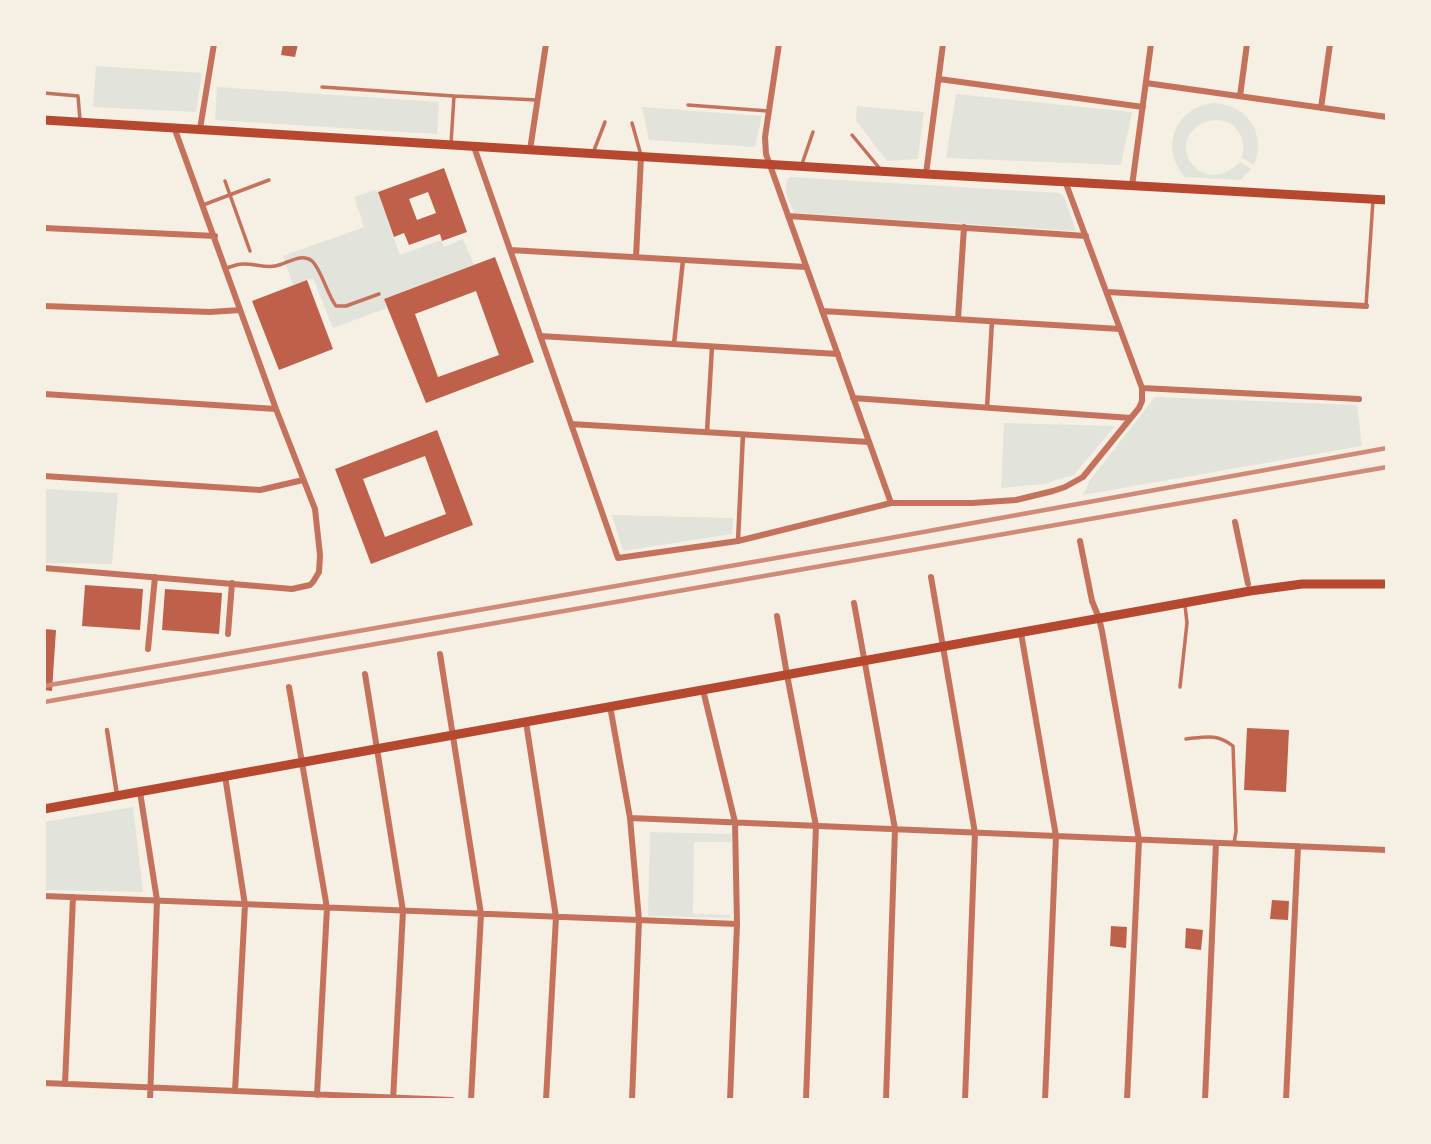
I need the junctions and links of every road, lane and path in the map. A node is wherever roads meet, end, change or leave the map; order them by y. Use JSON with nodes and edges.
{"nodes":[{"id":1,"x":214,"y":44,"type":"edge"},
{"id":2,"x":546,"y":44,"type":"edge"},
{"id":3,"x":779,"y":44,"type":"edge"},
{"id":4,"x":943,"y":44,"type":"edge"},
{"id":5,"x":1151,"y":44,"type":"edge"},
{"id":6,"x":1247,"y":44,"type":"edge"},
{"id":7,"x":1330,"y":44,"type":"edge"},
{"id":8,"x":939,"y":79,"type":"junction"},
{"id":9,"x":1146,"y":83,"type":"junction"},
{"id":10,"x":322,"y":87,"type":"dead end"},
{"id":11,"x":44,"y":93,"type":"edge"},
{"id":12,"x":454,"y":96,"type":"junction"},
{"id":13,"x":1240,"y":96,"type":"junction"},
{"id":14,"x":537,"y":100,"type":"junction"},
{"id":15,"x":688,"y":105,"type":"dead end"},
{"id":16,"x":1143,"y":107,"type":"junction"},
{"id":17,"x":1321,"y":107,"type":"junction"},
{"id":18,"x":768,"y":111,"type":"junction"},
{"id":19,"x":1387,"y":117,"type":"edge"},
{"id":20,"x":44,"y":120,"type":"edge"},
{"id":21,"x":80,"y":122,"type":"junction"},
{"id":22,"x":605,"y":122,"type":"dead end"},
{"id":23,"x":632,"y":123,"type":"dead end"},
{"id":24,"x":174,"y":127,"type":"junction"},
{"id":25,"x":200,"y":129,"type":"junction"},
{"id":26,"x":813,"y":132,"type":"dead end"},
{"id":27,"x":852,"y":135,"type":"dead end"},
{"id":28,"x":451,"y":146,"type":"junction"},
{"id":29,"x":474,"y":147,"type":"junction"},
{"id":30,"x":530,"y":150,"type":"junction"},
{"id":31,"x":593,"y":154,"type":"junction"},
{"id":32,"x":641,"y":157,"type":"junction"},
{"id":33,"x":769,"y":164,"type":"junction"},
{"id":34,"x":801,"y":166,"type":"junction"},
{"id":35,"x":882,"y":171,"type":"junction"},
{"id":36,"x":926,"y":174,"type":"junction"},
{"id":37,"x":269,"y":180,"type":"dead end"},
{"id":38,"x":225,"y":181,"type":"dead end"},
{"id":39,"x":1065,"y":181,"type":"junction"},
{"id":40,"x":1132,"y":186,"type":"junction"},
{"id":41,"x":230,"y":194,"type":"junction"},
{"id":42,"x":1373,"y":199,"type":"junction"},
{"id":43,"x":1387,"y":200,"type":"edge"},
{"id":44,"x":203,"y":205,"type":"junction"},
{"id":45,"x":788,"y":216,"type":"junction"},
{"id":46,"x":964,"y":227,"type":"junction"},
{"id":47,"x":44,"y":228,"type":"edge"},
{"id":48,"x":215,"y":236,"type":"junction"},
{"id":49,"x":1086,"y":236,"type":"junction"},
{"id":50,"x":510,"y":250,"type":"junction"},
{"id":51,"x":250,"y":251,"type":"dead end"},
{"id":52,"x":636,"y":257,"type":"junction"},
{"id":53,"x":683,"y":260,"type":"junction"},
{"id":54,"x":806,"y":267,"type":"junction"},
{"id":55,"x":226,"y":268,"type":"junction"},
{"id":56,"x":1107,"y":292,"type":"junction"},
{"id":57,"x":379,"y":295,"type":"dead end"},
{"id":58,"x":44,"y":306,"type":"edge"},
{"id":59,"x":1366,"y":306,"type":"joint"},
{"id":60,"x":240,"y":310,"type":"junction"},
{"id":61,"x":822,"y":311,"type":"junction"},
{"id":62,"x":958,"y":319,"type":"junction"},
{"id":63,"x":992,"y":321,"type":"junction"},
{"id":64,"x":1120,"y":329,"type":"junction"},
{"id":65,"x":540,"y":336,"type":"junction"},
{"id":66,"x":674,"y":344,"type":"junction"},
{"id":67,"x":712,"y":347,"type":"junction"},
{"id":68,"x":838,"y":354,"type":"junction"},
{"id":69,"x":1142,"y":388,"type":"junction"},
{"id":70,"x":44,"y":394,"type":"edge"},
{"id":71,"x":853,"y":398,"type":"junction"},
{"id":72,"x":1359,"y":399,"type":"dead end"},
{"id":73,"x":987,"y":408,"type":"junction"},
{"id":74,"x":276,"y":409,"type":"junction"},
{"id":75,"x":1131,"y":418,"type":"junction"},
{"id":76,"x":571,"y":424,"type":"junction"},
{"id":77,"x":707,"y":432,"type":"junction"},
{"id":78,"x":743,"y":434,"type":"junction"},
{"id":79,"x":869,"y":442,"type":"junction"},
{"id":80,"x":44,"y":476,"type":"edge"},
{"id":81,"x":303,"y":480,"type":"junction"},
{"id":82,"x":891,"y":503,"type":"junction"},
{"id":83,"x":1235,"y":522,"type":"dead end"},
{"id":84,"x":738,"y":541,"type":"junction"},
{"id":85,"x":1080,"y":541,"type":"dead end"},
{"id":86,"x":44,"y":568,"type":"edge"},
{"id":87,"x":155,"y":577,"type":"junction"},
{"id":88,"x":931,"y":577,"type":"dead end"},
{"id":89,"x":232,"y":583,"type":"junction"},
{"id":90,"x":1248,"y":584,"type":"dead end"},
{"id":91,"x":1387,"y":584,"type":"edge"},
{"id":92,"x":854,"y":603,"type":"dead end"},
{"id":93,"x":1185,"y":603,"type":"junction"},
{"id":94,"x":777,"y":617,"type":"dead end"},
{"id":95,"x":1099,"y":618,"type":"junction"},
{"id":96,"x":1021,"y":632,"type":"junction"},
{"id":97,"x":228,"y":635,"type":"dead end"},
{"id":98,"x":943,"y":646,"type":"junction"},
{"id":99,"x":148,"y":649,"type":"dead end"},
{"id":100,"x":440,"y":654,"type":"dead end"},
{"id":101,"x":864,"y":661,"type":"junction"},
{"id":102,"x":365,"y":674,"type":"dead end"},
{"id":103,"x":787,"y":675,"type":"junction"},
{"id":104,"x":289,"y":687,"type":"dead end"},
{"id":105,"x":1180,"y":687,"type":"dead end"},
{"id":106,"x":703,"y":690,"type":"junction"},
{"id":107,"x":610,"y":706,"type":"junction"},
{"id":108,"x":526,"y":722,"type":"junction"},
{"id":109,"x":107,"y":730,"type":"dead end"},
{"id":110,"x":452,"y":735,"type":"junction"},
{"id":111,"x":1186,"y":739,"type":"dead end"},
{"id":112,"x":376,"y":749,"type":"junction"},
{"id":113,"x":301,"y":763,"type":"junction"},
{"id":114,"x":225,"y":776,"type":"junction"},
{"id":115,"x":140,"y":792,"type":"junction"},
{"id":116,"x":117,"y":796,"type":"junction"},
{"id":117,"x":44,"y":809,"type":"edge"},
{"id":118,"x":630,"y":818,"type":"junction"},
{"id":119,"x":735,"y":822,"type":"junction"},
{"id":120,"x":817,"y":826,"type":"junction"},
{"id":121,"x":895,"y":829,"type":"junction"},
{"id":122,"x":975,"y":832,"type":"junction"},
{"id":123,"x":1056,"y":836,"type":"junction"},
{"id":124,"x":1139,"y":840,"type":"junction"},
{"id":125,"x":1216,"y":843,"type":"junction"},
{"id":126,"x":1234,"y":844,"type":"junction"},
{"id":127,"x":1298,"y":846,"type":"junction"},
{"id":128,"x":1387,"y":850,"type":"edge"},
{"id":129,"x":44,"y":896,"type":"edge"},
{"id":130,"x":73,"y":897,"type":"junction"},
{"id":131,"x":157,"y":901,"type":"junction"},
{"id":132,"x":245,"y":905,"type":"junction"},
{"id":133,"x":327,"y":908,"type":"junction"},
{"id":134,"x":403,"y":911,"type":"junction"},
{"id":135,"x":481,"y":914,"type":"junction"},
{"id":136,"x":555,"y":917,"type":"junction"},
{"id":137,"x":639,"y":920,"type":"junction"},
{"id":138,"x":737,"y":924,"type":"junction"},
{"id":139,"x":44,"y":1083,"type":"edge"},
{"id":140,"x":65,"y":1084,"type":"junction"},
{"id":141,"x":150,"y":1088,"type":"junction"},
{"id":142,"x":235,"y":1091,"type":"junction"},
{"id":143,"x":317,"y":1095,"type":"junction"},
{"id":144,"x":274,"y":1097,"type":"edge"},
{"id":145,"x":393,"y":1099,"type":"edge"},
{"id":146,"x":150,"y":1100,"type":"edge"},
{"id":147,"x":452,"y":1100,"type":"edge"},
{"id":148,"x":471,"y":1100,"type":"edge"},
{"id":149,"x":546,"y":1100,"type":"edge"},
{"id":150,"x":632,"y":1100,"type":"edge"},
{"id":151,"x":730,"y":1100,"type":"edge"},
{"id":152,"x":806,"y":1100,"type":"edge"},
{"id":153,"x":886,"y":1100,"type":"edge"},
{"id":154,"x":965,"y":1100,"type":"edge"},
{"id":155,"x":1045,"y":1100,"type":"edge"},
{"id":156,"x":1127,"y":1100,"type":"edge"},
{"id":157,"x":1205,"y":1100,"type":"edge"},
{"id":158,"x":1286,"y":1100,"type":"edge"}],
"edges":[{"from":1,"to":25,"type":"street"},
{"from":2,"to":14,"type":"street"},
{"from":3,"to":18,"type":"street"},
{"from":4,"to":8,"type":"street"},
{"from":5,"to":9,"type":"street"},
{"from":6,"to":13,"type":"street"},
{"from":7,"to":17,"type":"street"},
{"from":8,"to":16,"type":"street"},
{"from":8,"to":36,"type":"street"},
{"from":9,"to":13,"type":"street"},
{"from":9,"to":16,"type":"street"},
{"from":10,"to":12,"type":"lane"},
{"from":11,"to":21,"type":"lane"},
{"from":12,"to":14,"type":"lane"},
{"from":12,"to":28,"type":"lane"},
{"from":13,"to":17,"type":"street"},
{"from":14,"to":30,"type":"street"},
{"from":15,"to":18,"type":"lane"},
{"from":16,"to":40,"type":"street"},
{"from":17,"to":19,"type":"street"},
{"from":18,"to":33,"type":"street"},
{"from":20,"to":21,"type":"main road"},
{"from":21,"to":24,"type":"main road"},
{"from":22,"to":31,"type":"lane"},
{"from":23,"to":32,"type":"lane"},
{"from":24,"to":25,"type":"main road"},
{"from":24,"to":44,"type":"street"},
{"from":25,"to":28,"type":"main road"},
{"from":26,"to":34,"type":"lane"},
{"from":27,"to":35,"type":"lane"},
{"from":28,"to":29,"type":"main road"},
{"from":29,"to":30,"type":"main road"},
{"from":29,"to":50,"type":"street"},
{"from":30,"to":31,"type":"main road"},
{"from":31,"to":32,"type":"main road"},
{"from":32,"to":33,"type":"main road"},
{"from":32,"to":52,"type":"street"},
{"from":33,"to":34,"type":"main road"},
{"from":33,"to":45,"type":"street"},
{"from":34,"to":35,"type":"main road"},
{"from":35,"to":36,"type":"main road"},
{"from":36,"to":39,"type":"main road"},
{"from":37,"to":41,"type":"lane"},
{"from":38,"to":41,"type":"lane"},
{"from":39,"to":40,"type":"main road"},
{"from":39,"to":49,"type":"street"},
{"from":40,"to":42,"type":"main road"},
{"from":41,"to":44,"type":"lane"},
{"from":41,"to":51,"type":"lane"},
{"from":42,"to":43,"type":"main road"},
{"from":42,"to":59,"type":"lane"},
{"from":44,"to":48,"type":"street"},
{"from":45,"to":46,"type":"street"},
{"from":45,"to":54,"type":"street"},
{"from":46,"to":49,"type":"street"},
{"from":46,"to":62,"type":"street"},
{"from":47,"to":48,"type":"street"},
{"from":48,"to":55,"type":"street"},
{"from":49,"to":56,"type":"street"},
{"from":50,"to":52,"type":"street"},
{"from":50,"to":65,"type":"street"},
{"from":52,"to":53,"type":"street"},
{"from":53,"to":54,"type":"street"},
{"from":53,"to":66,"type":"street"},
{"from":54,"to":61,"type":"street"},
{"from":55,"to":57,"type":"lane"},
{"from":55,"to":60,"type":"street"},
{"from":56,"to":59,"type":"street"},
{"from":56,"to":64,"type":"street"},
{"from":58,"to":60,"type":"street"},
{"from":60,"to":74,"type":"street"},
{"from":61,"to":62,"type":"street"},
{"from":61,"to":68,"type":"street"},
{"from":62,"to":63,"type":"street"},
{"from":63,"to":64,"type":"street"},
{"from":63,"to":73,"type":"street"},
{"from":64,"to":69,"type":"street"},
{"from":65,"to":66,"type":"street"},
{"from":65,"to":76,"type":"street"},
{"from":66,"to":67,"type":"street"},
{"from":67,"to":68,"type":"street"},
{"from":67,"to":77,"type":"street"},
{"from":68,"to":71,"type":"street"},
{"from":69,"to":72,"type":"street"},
{"from":69,"to":75,"type":"street"},
{"from":70,"to":74,"type":"street"},
{"from":71,"to":73,"type":"street"},
{"from":71,"to":79,"type":"street"},
{"from":73,"to":75,"type":"street"},
{"from":74,"to":81,"type":"street"},
{"from":75,"to":82,"type":"street"},
{"from":76,"to":77,"type":"street"},
{"from":76,"to":84,"type":"street"},
{"from":77,"to":78,"type":"street"},
{"from":78,"to":79,"type":"street"},
{"from":78,"to":84,"type":"street"},
{"from":79,"to":82,"type":"street"},
{"from":80,"to":81,"type":"street"},
{"from":81,"to":89,"type":"street"},
{"from":82,"to":84,"type":"street"},
{"from":83,"to":90,"type":"street"},
{"from":85,"to":95,"type":"street"},
{"from":86,"to":87,"type":"street"},
{"from":87,"to":89,"type":"street"},
{"from":87,"to":99,"type":"street"},
{"from":88,"to":98,"type":"street"},
{"from":89,"to":97,"type":"street"},
{"from":91,"to":93,"type":"main road"},
{"from":92,"to":101,"type":"street"},
{"from":93,"to":95,"type":"main road"},
{"from":93,"to":105,"type":"lane"},
{"from":94,"to":103,"type":"street"},
{"from":95,"to":96,"type":"main road"},
{"from":95,"to":124,"type":"street"},
{"from":96,"to":98,"type":"main road"},
{"from":96,"to":123,"type":"street"},
{"from":98,"to":101,"type":"main road"},
{"from":98,"to":122,"type":"street"},
{"from":100,"to":110,"type":"street"},
{"from":101,"to":103,"type":"main road"},
{"from":101,"to":121,"type":"street"},
{"from":102,"to":112,"type":"street"},
{"from":103,"to":106,"type":"main road"},
{"from":103,"to":120,"type":"street"},
{"from":104,"to":113,"type":"street"},
{"from":106,"to":107,"type":"main road"},
{"from":106,"to":119,"type":"street"},
{"from":107,"to":108,"type":"main road"},
{"from":107,"to":118,"type":"street"},
{"from":108,"to":110,"type":"main road"},
{"from":108,"to":136,"type":"street"},
{"from":109,"to":116,"type":"street"},
{"from":110,"to":112,"type":"main road"},
{"from":110,"to":135,"type":"street"},
{"from":111,"to":126,"type":"lane"},
{"from":112,"to":113,"type":"main road"},
{"from":112,"to":134,"type":"street"},
{"from":113,"to":114,"type":"main road"},
{"from":113,"to":133,"type":"street"},
{"from":114,"to":115,"type":"main road"},
{"from":114,"to":132,"type":"street"},
{"from":115,"to":116,"type":"main road"},
{"from":115,"to":131,"type":"street"},
{"from":116,"to":117,"type":"main road"},
{"from":118,"to":119,"type":"street"},
{"from":118,"to":137,"type":"street"},
{"from":119,"to":120,"type":"street"},
{"from":119,"to":138,"type":"street"},
{"from":120,"to":121,"type":"street"},
{"from":120,"to":152,"type":"street"},
{"from":121,"to":122,"type":"street"},
{"from":121,"to":153,"type":"street"},
{"from":122,"to":123,"type":"street"},
{"from":122,"to":154,"type":"street"},
{"from":123,"to":124,"type":"street"},
{"from":123,"to":155,"type":"street"},
{"from":124,"to":125,"type":"street"},
{"from":124,"to":156,"type":"street"},
{"from":125,"to":126,"type":"street"},
{"from":125,"to":157,"type":"street"},
{"from":126,"to":127,"type":"street"},
{"from":127,"to":128,"type":"street"},
{"from":127,"to":158,"type":"street"},
{"from":129,"to":130,"type":"street"},
{"from":130,"to":131,"type":"street"},
{"from":130,"to":140,"type":"street"},
{"from":131,"to":132,"type":"street"},
{"from":131,"to":141,"type":"street"},
{"from":132,"to":133,"type":"street"},
{"from":132,"to":142,"type":"street"},
{"from":133,"to":134,"type":"street"},
{"from":133,"to":143,"type":"street"},
{"from":134,"to":135,"type":"street"},
{"from":134,"to":145,"type":"street"},
{"from":135,"to":136,"type":"street"},
{"from":135,"to":148,"type":"street"},
{"from":136,"to":137,"type":"street"},
{"from":136,"to":149,"type":"street"},
{"from":137,"to":138,"type":"street"},
{"from":137,"to":150,"type":"street"},
{"from":138,"to":151,"type":"street"},
{"from":139,"to":140,"type":"street"},
{"from":140,"to":141,"type":"street"},
{"from":141,"to":142,"type":"street"},
{"from":141,"to":146,"type":"street"},
{"from":142,"to":144,"type":"street"},
{"from":143,"to":144,"type":"street"},
{"from":143,"to":145,"type":"street"},
{"from":145,"to":147,"type":"street"}]}
